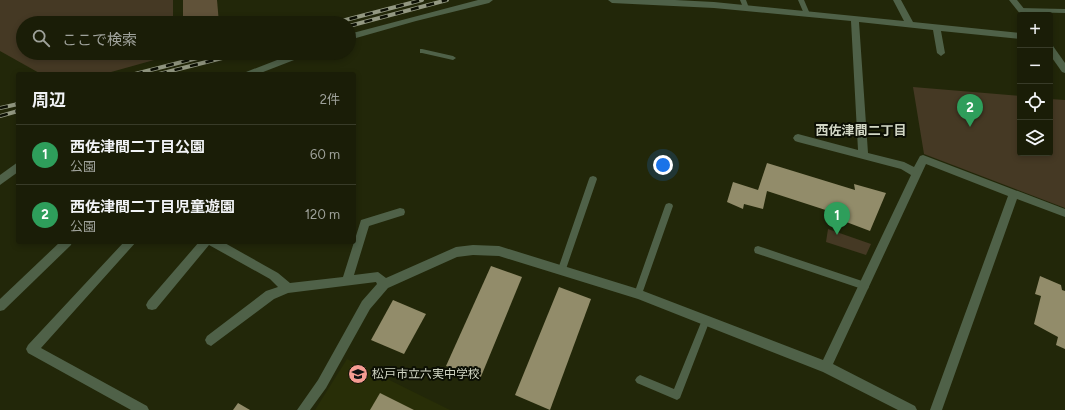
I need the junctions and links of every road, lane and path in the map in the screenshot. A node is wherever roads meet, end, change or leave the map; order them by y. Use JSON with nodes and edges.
{"nodes":[{"id":1,"x":489,"y":0,"type":"edge"},
{"id":2,"x":612,"y":0,"type":"edge"},
{"id":3,"x":801,"y":0,"type":"edge"},
{"id":4,"x":897,"y":0,"type":"edge"},
{"id":5,"x":1013,"y":0,"type":"edge"},
{"id":6,"x":744,"y":4,"type":"edge"},
{"id":7,"x":1065,"y":11,"type":"edge"},
{"id":8,"x":1023,"y":12,"type":"edge"},
{"id":9,"x":807,"y":14,"type":"junction"},
{"id":10,"x":855,"y":20,"type":"junction"},
{"id":11,"x":911,"y":26,"type":"junction"},
{"id":12,"x":937,"y":28,"type":"junction"},
{"id":13,"x":356,"y":35,"type":"edge"},
{"id":14,"x":1017,"y":36,"type":"edge"},
{"id":15,"x":422,"y":51,"type":"dead end"},
{"id":16,"x":1053,"y":51,"type":"edge"},
{"id":17,"x":941,"y":52,"type":"dead end"},
{"id":18,"x":1053,"y":52,"type":"edge"},
{"id":19,"x":1065,"y":54,"type":"edge"},
{"id":20,"x":453,"y":58,"type":"dead end"},
{"id":21,"x":286,"y":60,"type":"edge"},
{"id":22,"x":1065,"y":70,"type":"edge"},
{"id":23,"x":254,"y":72,"type":"edge"},
{"id":24,"x":798,"y":138,"type":"dead end"},
{"id":25,"x":863,"y":156,"type":"junction"},
{"id":26,"x":16,"y":168,"type":"edge"},
{"id":27,"x":916,"y":173,"type":"junction"},
{"id":28,"x":593,"y":178,"type":"dead end"},
{"id":29,"x":0,"y":181,"type":"edge"},
{"id":30,"x":1014,"y":194,"type":"junction"},
{"id":31,"x":669,"y":206,"type":"dead end"},
{"id":32,"x":400,"y":212,"type":"dead end"},
{"id":33,"x":1065,"y":213,"type":"edge"},
{"id":34,"x":65,"y":244,"type":"edge"},
{"id":35,"x":128,"y":244,"type":"edge"},
{"id":36,"x":203,"y":244,"type":"edge"},
{"id":37,"x":216,"y":244,"type":"edge"},
{"id":38,"x":758,"y":250,"type":"dead end"},
{"id":39,"x":562,"y":269,"type":"junction"},
{"id":40,"x":347,"y":280,"type":"junction"},
{"id":41,"x":384,"y":284,"type":"junction"},
{"id":42,"x":865,"y":286,"type":"junction"},
{"id":43,"x":288,"y":288,"type":"junction"},
{"id":44,"x":638,"y":294,"type":"junction"},
{"id":45,"x":152,"y":305,"type":"dead end"},
{"id":46,"x":0,"y":306,"type":"edge"},
{"id":47,"x":706,"y":320,"type":"junction"},
{"id":48,"x":211,"y":340,"type":"dead end"},
{"id":49,"x":826,"y":367,"type":"junction"},
{"id":50,"x":640,"y":380,"type":"dead end"},
{"id":51,"x":143,"y":410,"type":"edge"},
{"id":52,"x":303,"y":410,"type":"edge"},
{"id":53,"x":911,"y":410,"type":"edge"},
{"id":54,"x":936,"y":410,"type":"edge"}],
"edges":[{"from":1,"to":13,"type":"street"},
{"from":2,"to":6,"type":"street"},
{"from":3,"to":9,"type":"lane"},
{"from":4,"to":11,"type":"street"},
{"from":5,"to":8,"type":"street"},
{"from":6,"to":9,"type":"street"},
{"from":7,"to":8,"type":"lane"},
{"from":9,"to":10,"type":"street"},
{"from":10,"to":11,"type":"street"},
{"from":10,"to":25,"type":"street"},
{"from":11,"to":12,"type":"street"},
{"from":12,"to":14,"type":"street"},
{"from":12,"to":17,"type":"street"},
{"from":15,"to":20,"type":"lane"},
{"from":16,"to":19,"type":"street"},
{"from":18,"to":22,"type":"street"},
{"from":21,"to":23,"type":"street"},
{"from":24,"to":25,"type":"street"},
{"from":25,"to":27,"type":"street"},
{"from":26,"to":29,"type":"street"},
{"from":27,"to":30,"type":"street"},
{"from":27,"to":42,"type":"street"},
{"from":28,"to":39,"type":"lane"},
{"from":30,"to":33,"type":"street"},
{"from":30,"to":54,"type":"street"},
{"from":31,"to":44,"type":"lane"},
{"from":32,"to":40,"type":"street"},
{"from":34,"to":46,"type":"street"},
{"from":35,"to":51,"type":"street"},
{"from":36,"to":45,"type":"street"},
{"from":37,"to":43,"type":"street"},
{"from":38,"to":42,"type":"lane"},
{"from":39,"to":41,"type":"street"},
{"from":39,"to":44,"type":"street"},
{"from":40,"to":41,"type":"street"},
{"from":40,"to":43,"type":"street"},
{"from":41,"to":52,"type":"street"},
{"from":42,"to":49,"type":"street"},
{"from":43,"to":48,"type":"street"},
{"from":44,"to":47,"type":"street"},
{"from":47,"to":49,"type":"street"},
{"from":47,"to":50,"type":"lane"},
{"from":49,"to":53,"type":"street"}]}
